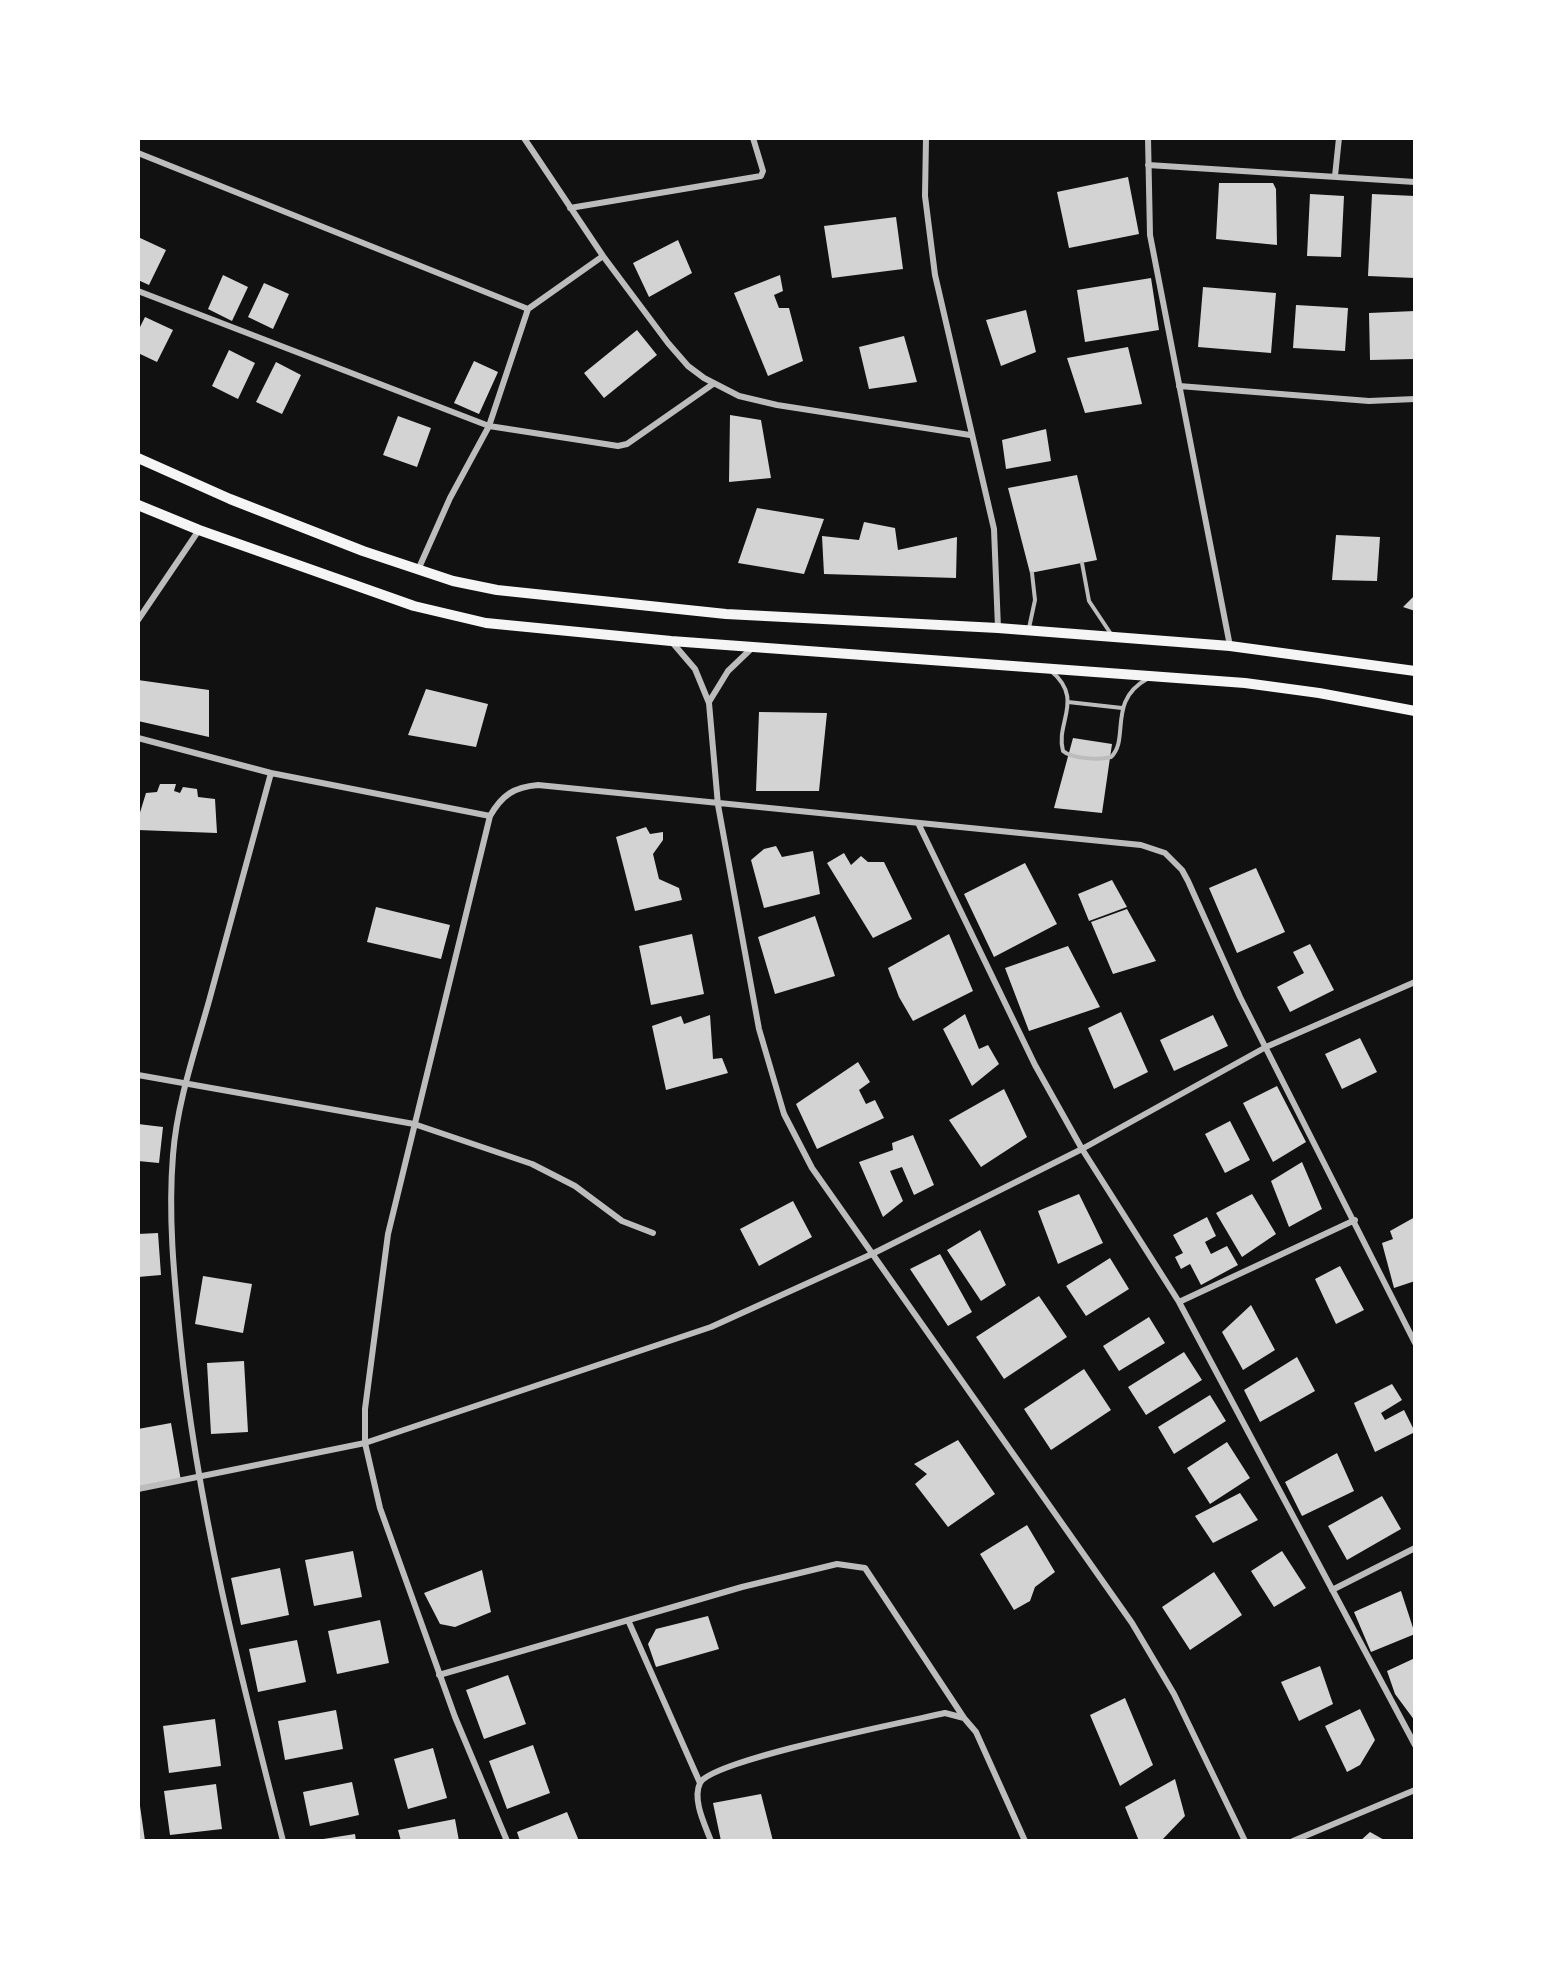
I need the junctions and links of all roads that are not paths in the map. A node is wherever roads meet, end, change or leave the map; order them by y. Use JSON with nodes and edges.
{"nodes":[{"id":1,"x":524,"y":138,"type":"edge"},
{"id":2,"x":753,"y":138,"type":"edge"},
{"id":3,"x":926,"y":138,"type":"edge"},
{"id":4,"x":1148,"y":138,"type":"edge"},
{"id":5,"x":1339,"y":138,"type":"edge"},
{"id":6,"x":138,"y":153,"type":"edge"},
{"id":7,"x":1148,"y":165,"type":"junction"},
{"id":8,"x":1335,"y":176,"type":"junction"},
{"id":9,"x":1415,"y":182,"type":"edge"},
{"id":10,"x":570,"y":208,"type":"junction"},
{"id":11,"x":603,"y":256,"type":"junction"},
{"id":12,"x":138,"y":291,"type":"edge"},
{"id":13,"x":528,"y":309,"type":"junction"},
{"id":14,"x":713,"y":384,"type":"junction"},
{"id":15,"x":1179,"y":386,"type":"junction"},
{"id":16,"x":1415,"y":399,"type":"edge"},
{"id":17,"x":489,"y":426,"type":"junction"},
{"id":18,"x":970,"y":435,"type":"junction"},
{"id":19,"x":138,"y":458,"type":"edge"},
{"id":20,"x":138,"y":505,"type":"edge"},
{"id":21,"x":199,"y":530,"type":"junction"},
{"id":22,"x":1082,"y":563,"type":"dead end"},
{"id":23,"x":418,"y":571,"type":"junction"},
{"id":24,"x":1032,"y":573,"type":"dead end"},
{"id":25,"x":138,"y":620,"type":"edge"},
{"id":26,"x":998,"y":628,"type":"junction"},
{"id":27,"x":1028,"y":630,"type":"junction"},
{"id":28,"x":1113,"y":636,"type":"junction"},
{"id":29,"x":671,"y":641,"type":"junction"},
{"id":30,"x":755,"y":645,"type":"junction"},
{"id":31,"x":1230,"y":646,"type":"junction"},
{"id":32,"x":1046,"y":667,"type":"junction"},
{"id":33,"x":1415,"y":671,"type":"edge"},
{"id":34,"x":1152,"y":676,"type":"junction"},
{"id":35,"x":1068,"y":702,"type":"junction"},
{"id":36,"x":709,"y":703,"type":"junction"},
{"id":37,"x":1122,"y":708,"type":"junction"},
{"id":38,"x":1415,"y":711,"type":"edge"},
{"id":39,"x":138,"y":738,"type":"edge"},
{"id":40,"x":271,"y":773,"type":"junction"},
{"id":41,"x":718,"y":805,"type":"junction"},
{"id":42,"x":490,"y":816,"type":"junction"},
{"id":43,"x":919,"y":825,"type":"junction"},
{"id":44,"x":1415,"y":982,"type":"edge"},
{"id":45,"x":1266,"y":1047,"type":"junction"},
{"id":46,"x":138,"y":1075,"type":"edge"},
{"id":47,"x":186,"y":1082,"type":"junction"},
{"id":48,"x":414,"y":1124,"type":"junction"},
{"id":49,"x":1082,"y":1149,"type":"junction"},
{"id":50,"x":1355,"y":1220,"type":"junction"},
{"id":51,"x":653,"y":1233,"type":"dead end"},
{"id":52,"x":872,"y":1254,"type":"junction"},
{"id":53,"x":1179,"y":1302,"type":"junction"},
{"id":54,"x":1415,"y":1343,"type":"edge"},
{"id":55,"x":365,"y":1443,"type":"junction"},
{"id":56,"x":198,"y":1478,"type":"junction"},
{"id":57,"x":138,"y":1489,"type":"edge"},
{"id":58,"x":1415,"y":1548,"type":"edge"},
{"id":59,"x":1332,"y":1590,"type":"junction"},
{"id":60,"x":628,"y":1620,"type":"junction"},
{"id":61,"x":440,"y":1675,"type":"junction"},
{"id":62,"x":964,"y":1718,"type":"junction"},
{"id":63,"x":1415,"y":1745,"type":"edge"},
{"id":64,"x":700,"y":1783,"type":"junction"},
{"id":65,"x":1415,"y":1790,"type":"edge"},
{"id":66,"x":283,"y":1841,"type":"edge"},
{"id":67,"x":507,"y":1841,"type":"edge"},
{"id":68,"x":711,"y":1841,"type":"edge"},
{"id":69,"x":1025,"y":1841,"type":"edge"},
{"id":70,"x":1245,"y":1841,"type":"edge"},
{"id":71,"x":1293,"y":1841,"type":"edge"}],
"edges":[{"from":1,"to":10,"type":"street"},
{"from":2,"to":10,"type":"street"},
{"from":3,"to":18,"type":"street"},
{"from":4,"to":7,"type":"street"},
{"from":5,"to":8,"type":"street"},
{"from":6,"to":13,"type":"street"},
{"from":7,"to":8,"type":"street"},
{"from":7,"to":15,"type":"street"},
{"from":8,"to":9,"type":"street"},
{"from":10,"to":11,"type":"street"},
{"from":11,"to":13,"type":"street"},
{"from":11,"to":14,"type":"street"},
{"from":12,"to":17,"type":"street"},
{"from":13,"to":17,"type":"street"},
{"from":14,"to":17,"type":"street"},
{"from":14,"to":18,"type":"street"},
{"from":15,"to":16,"type":"street"},
{"from":15,"to":31,"type":"street"},
{"from":17,"to":23,"type":"street"},
{"from":18,"to":26,"type":"street"},
{"from":19,"to":23,"type":"main road"},
{"from":20,"to":21,"type":"main road"},
{"from":21,"to":25,"type":"street"},
{"from":21,"to":29,"type":"main road"},
{"from":22,"to":28,"type":"lane"},
{"from":23,"to":26,"type":"main road"},
{"from":24,"to":27,"type":"lane"},
{"from":26,"to":27,"type":"main road"},
{"from":27,"to":28,"type":"main road"},
{"from":28,"to":31,"type":"main road"},
{"from":29,"to":30,"type":"main road"},
{"from":29,"to":36,"type":"street"},
{"from":30,"to":32,"type":"main road"},
{"from":30,"to":36,"type":"street"},
{"from":31,"to":33,"type":"main road"},
{"from":32,"to":34,"type":"main road"},
{"from":32,"to":35,"type":"lane"},
{"from":34,"to":37,"type":"lane"},
{"from":34,"to":38,"type":"main road"},
{"from":35,"to":37,"type":"lane"},
{"from":35,"to":37,"type":"lane"},
{"from":36,"to":41,"type":"street"},
{"from":39,"to":40,"type":"street"},
{"from":40,"to":42,"type":"street"},
{"from":40,"to":47,"type":"street"},
{"from":41,"to":42,"type":"street"},
{"from":41,"to":43,"type":"street"},
{"from":41,"to":52,"type":"street"},
{"from":42,"to":48,"type":"street"},
{"from":43,"to":45,"type":"street"},
{"from":43,"to":49,"type":"street"},
{"from":44,"to":45,"type":"street"},
{"from":45,"to":49,"type":"street"},
{"from":45,"to":50,"type":"street"},
{"from":46,"to":47,"type":"street"},
{"from":47,"to":48,"type":"street"},
{"from":47,"to":56,"type":"street"},
{"from":48,"to":51,"type":"street"},
{"from":48,"to":55,"type":"street"},
{"from":49,"to":52,"type":"street"},
{"from":49,"to":53,"type":"street"},
{"from":50,"to":53,"type":"street"},
{"from":50,"to":54,"type":"street"},
{"from":52,"to":55,"type":"street"},
{"from":52,"to":70,"type":"street"},
{"from":53,"to":59,"type":"street"},
{"from":55,"to":56,"type":"street"},
{"from":55,"to":61,"type":"street"},
{"from":56,"to":57,"type":"street"},
{"from":56,"to":66,"type":"street"},
{"from":58,"to":59,"type":"street"},
{"from":59,"to":63,"type":"street"},
{"from":60,"to":61,"type":"street"},
{"from":60,"to":62,"type":"street"},
{"from":60,"to":64,"type":"street"},
{"from":61,"to":67,"type":"street"},
{"from":62,"to":64,"type":"street"},
{"from":62,"to":69,"type":"street"},
{"from":64,"to":68,"type":"street"},
{"from":65,"to":71,"type":"street"}]}
